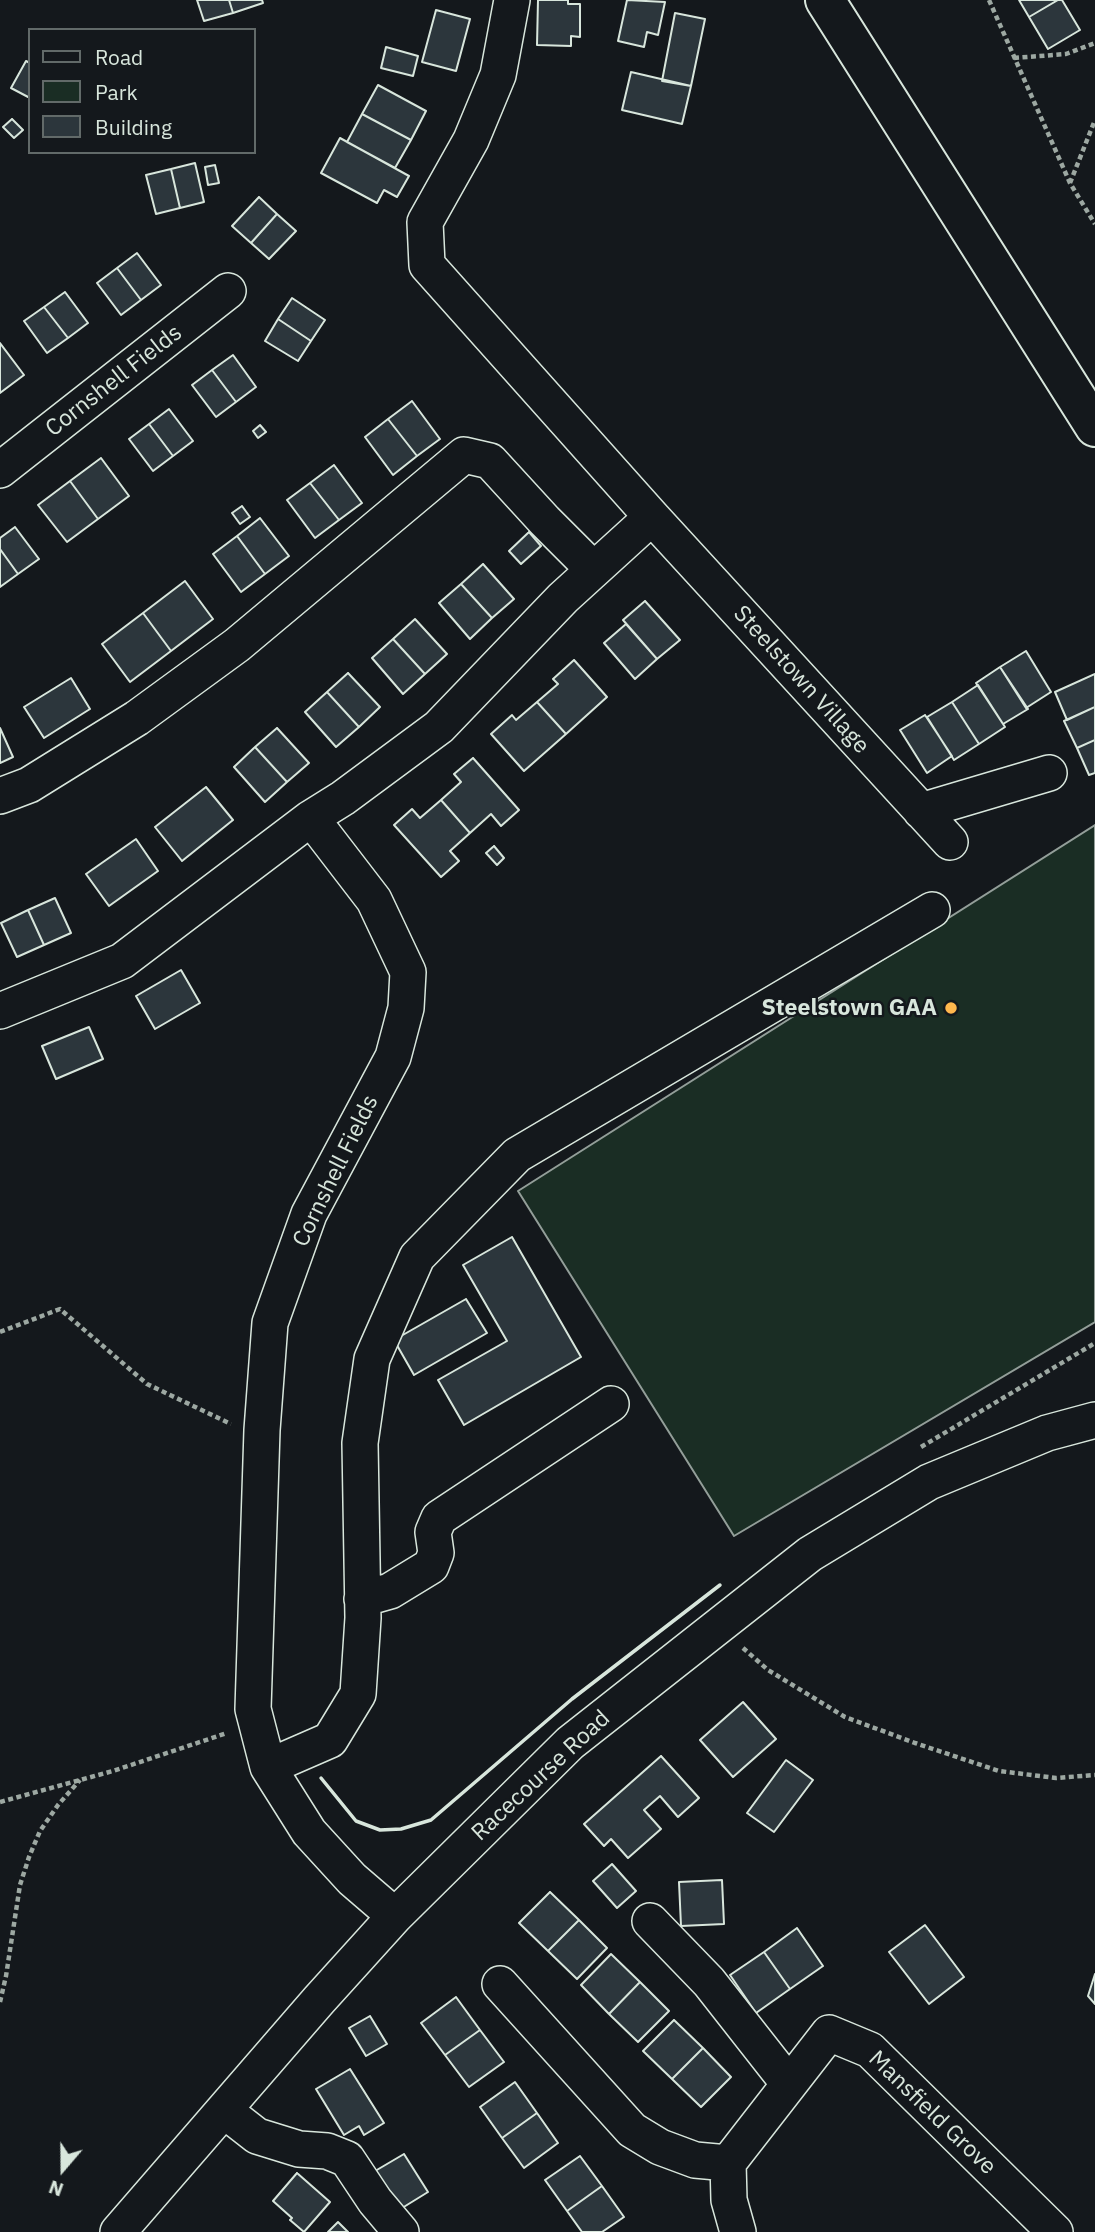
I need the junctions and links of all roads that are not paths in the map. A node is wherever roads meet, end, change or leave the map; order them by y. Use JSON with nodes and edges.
{"nodes":[{"id":1,"x":512,"y":0,"type":"edge"},
{"id":2,"x":825,"y":0,"type":"edge"},
{"id":3,"x":228,"y":291,"type":"dead end"},
{"id":4,"x":1095,"y":427,"type":"edge"},
{"id":5,"x":0,"y":470,"type":"edge"},
{"id":6,"x":652,"y":517,"type":"junction"},
{"id":7,"x":593,"y":569,"type":"junction"},
{"id":8,"x":1049,"y":773,"type":"dead end"},
{"id":9,"x":0,"y":796,"type":"edge"},
{"id":10,"x":921,"y":811,"type":"junction"},
{"id":11,"x":311,"y":818,"type":"junction"},
{"id":12,"x":950,"y":842,"type":"dead end"},
{"id":13,"x":932,"y":909,"type":"dead end"},
{"id":14,"x":0,"y":1011,"type":"edge"},
{"id":15,"x":611,"y":1404,"type":"dead end"},
{"id":16,"x":1095,"y":1420,"type":"edge"},
{"id":17,"x":362,"y":1599,"type":"junction"},
{"id":18,"x":268,"y":1767,"type":"junction"},
{"id":19,"x":395,"y":1916,"type":"junction"},
{"id":20,"x":650,"y":1921,"type":"dead end"},
{"id":21,"x":500,"y":1984,"type":"dead end"},
{"id":22,"x":789,"y":2084,"type":"junction"},
{"id":23,"x":225,"y":2110,"type":"junction"},
{"id":24,"x":728,"y":2163,"type":"junction"},
{"id":25,"x":118,"y":2232,"type":"edge"},
{"id":26,"x":401,"y":2232,"type":"edge"},
{"id":27,"x":738,"y":2232,"type":"edge"},
{"id":28,"x":1055,"y":2232,"type":"edge"}],
"edges":[{"from":1,"to":6,"type":"street","name":"Steelstown Village"},
{"from":2,"to":4,"type":"highway"},
{"from":3,"to":5,"type":"street","name":"Cornshell Fields"},
{"from":6,"to":7,"type":"street"},
{"from":6,"to":10,"type":"street","name":"Steelstown Village"},
{"from":7,"to":9,"type":"street"},
{"from":7,"to":11,"type":"street"},
{"from":8,"to":10,"type":"street"},
{"from":10,"to":12,"type":"street","name":"Steelstown Village"},
{"from":11,"to":14,"type":"street"},
{"from":11,"to":18,"type":"street","name":"Cornshell Fields"},
{"from":13,"to":17,"type":"street"},
{"from":15,"to":17,"type":"street"},
{"from":16,"to":19,"type":"street","name":"Racecourse Road"},
{"from":17,"to":18,"type":"street"},
{"from":18,"to":19,"type":"street","name":"Cornshell Fields"},
{"from":19,"to":23,"type":"street","name":"Racecourse Road"},
{"from":20,"to":22,"type":"street"},
{"from":21,"to":24,"type":"street"},
{"from":22,"to":24,"type":"street","name":"Mansfield Grove"},
{"from":22,"to":28,"type":"street","name":"Mansfield Grove"},
{"from":23,"to":25,"type":"street","name":"Racecourse Road"},
{"from":23,"to":26,"type":"street"},
{"from":24,"to":27,"type":"street"}]}
